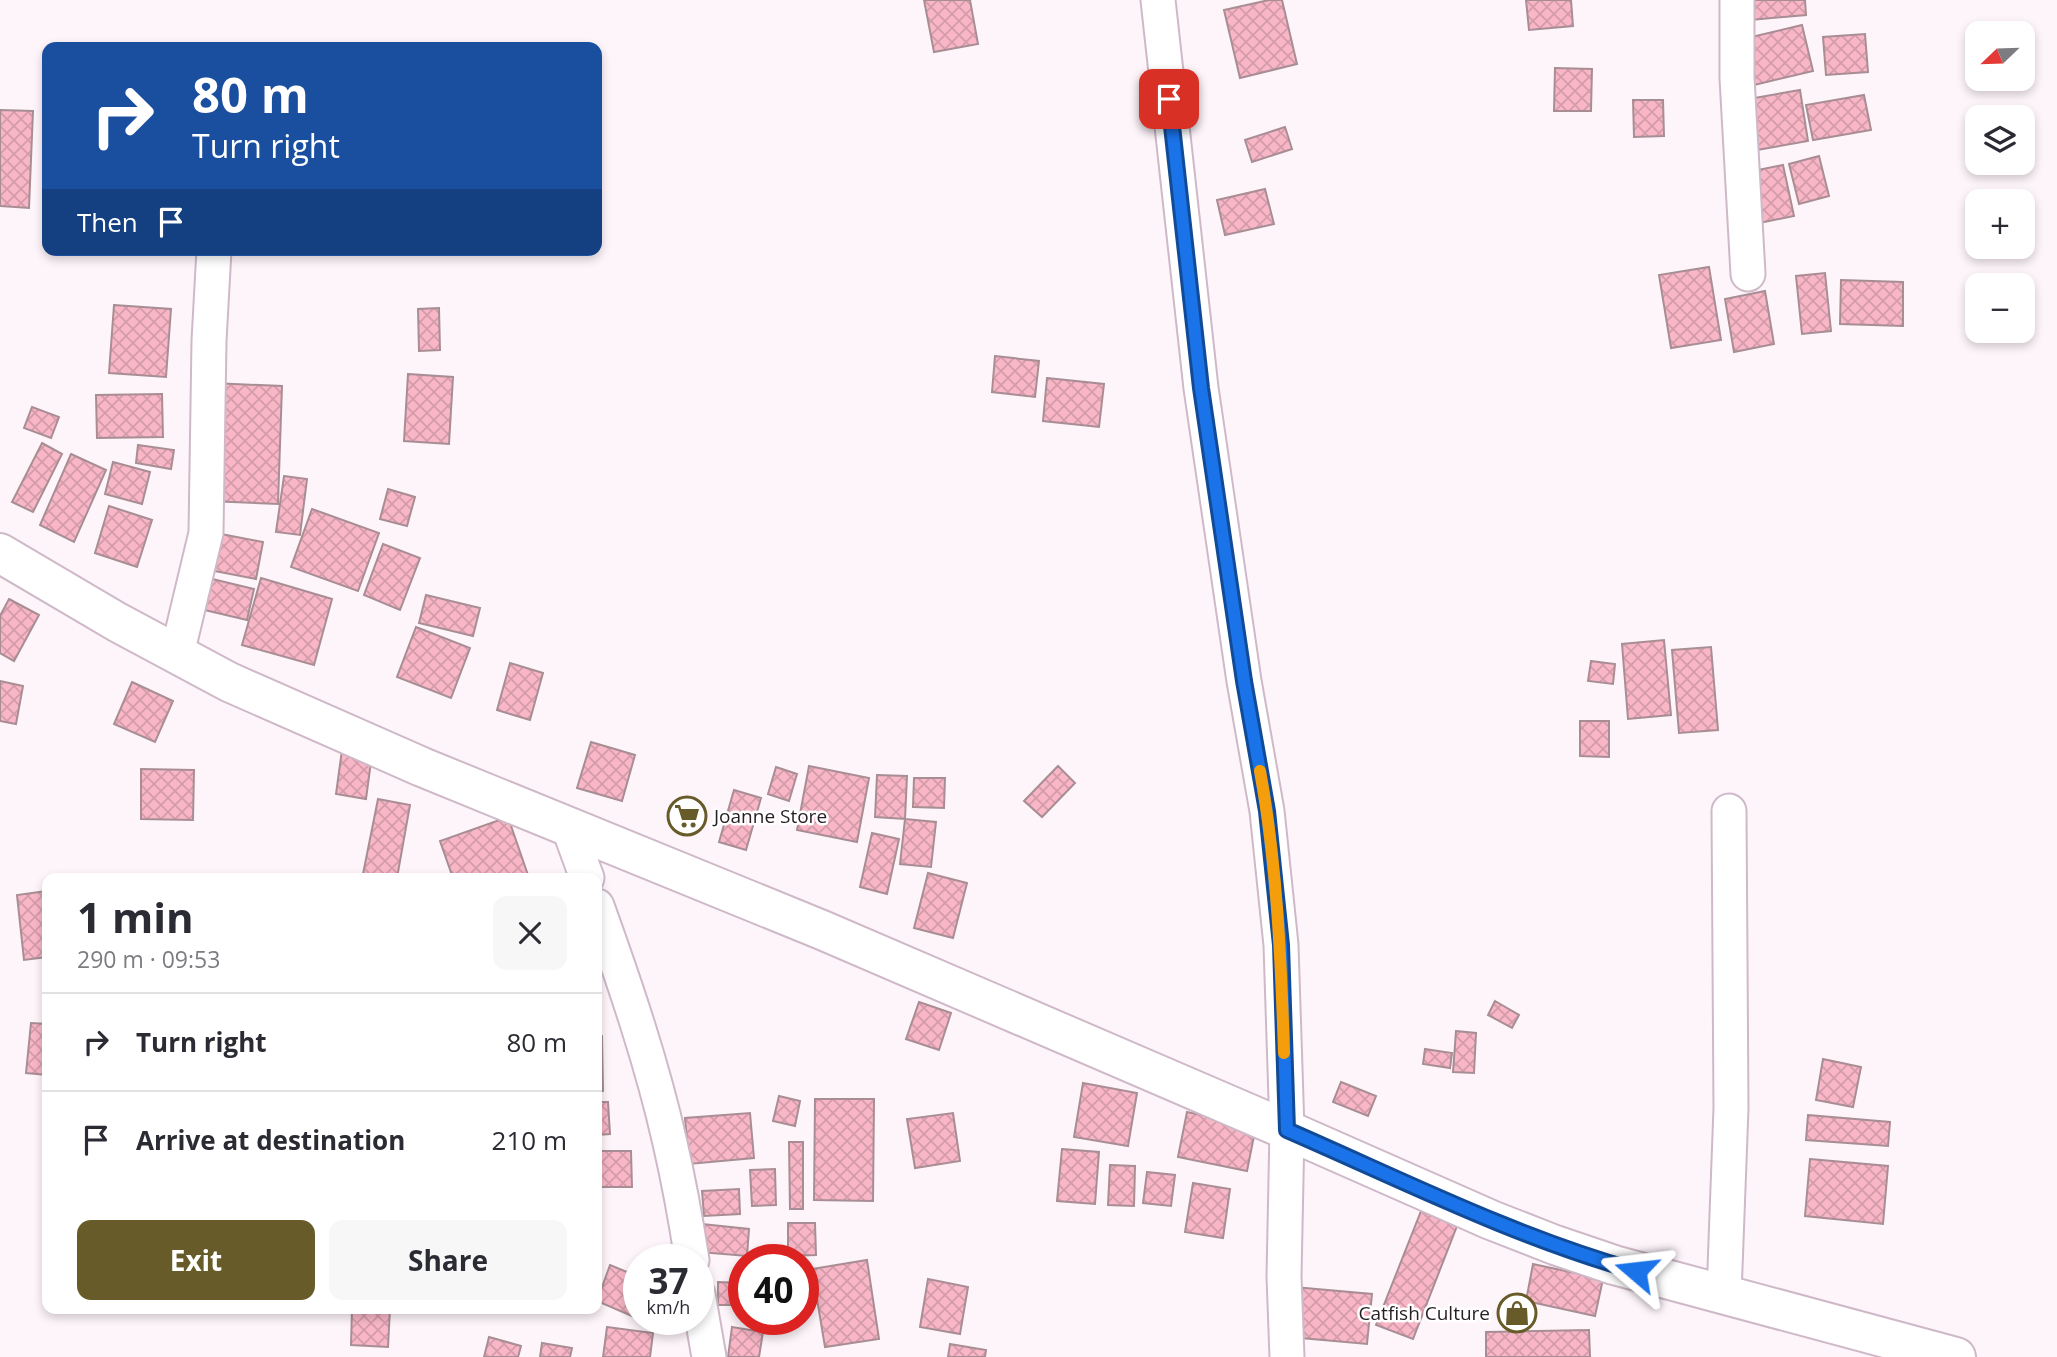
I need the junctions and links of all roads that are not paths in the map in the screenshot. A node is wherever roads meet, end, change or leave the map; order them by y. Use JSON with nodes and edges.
{"nodes":[{"id":1,"x":1158,"y":0,"type":"edge"},
{"id":2,"x":1737,"y":0,"type":"edge"},
{"id":3,"x":214,"y":256,"type":"edge"},
{"id":4,"x":1748,"y":274,"type":"dead end"},
{"id":5,"x":0,"y":553,"type":"edge"},
{"id":6,"x":177,"y":654,"type":"junction"},
{"id":7,"x":1730,"y":811,"type":"dead end"},
{"id":8,"x":568,"y":826,"type":"junction"},
{"id":9,"x":585,"y":873,"type":"edge"},
{"id":10,"x":602,"y":920,"type":"edge"},
{"id":11,"x":1287,"y":1130,"type":"junction"},
{"id":12,"x":689,"y":1244,"type":"edge"},
{"id":13,"x":1724,"y":1295,"type":"junction"},
{"id":14,"x":705,"y":1335,"type":"edge"},
{"id":15,"x":709,"y":1357,"type":"edge"},
{"id":16,"x":1287,"y":1357,"type":"edge"},
{"id":17,"x":1956,"y":1357,"type":"edge"}],
"edges":[{"from":1,"to":11,"type":"street"},
{"from":2,"to":4,"type":"street"},
{"from":3,"to":6,"type":"street"},
{"from":5,"to":6,"type":"street"},
{"from":6,"to":8,"type":"street"},
{"from":7,"to":13,"type":"street"},
{"from":8,"to":9,"type":"street"},
{"from":8,"to":11,"type":"street"},
{"from":10,"to":12,"type":"street"},
{"from":11,"to":13,"type":"street"},
{"from":11,"to":16,"type":"street"},
{"from":13,"to":17,"type":"street"},
{"from":14,"to":15,"type":"street"}]}
